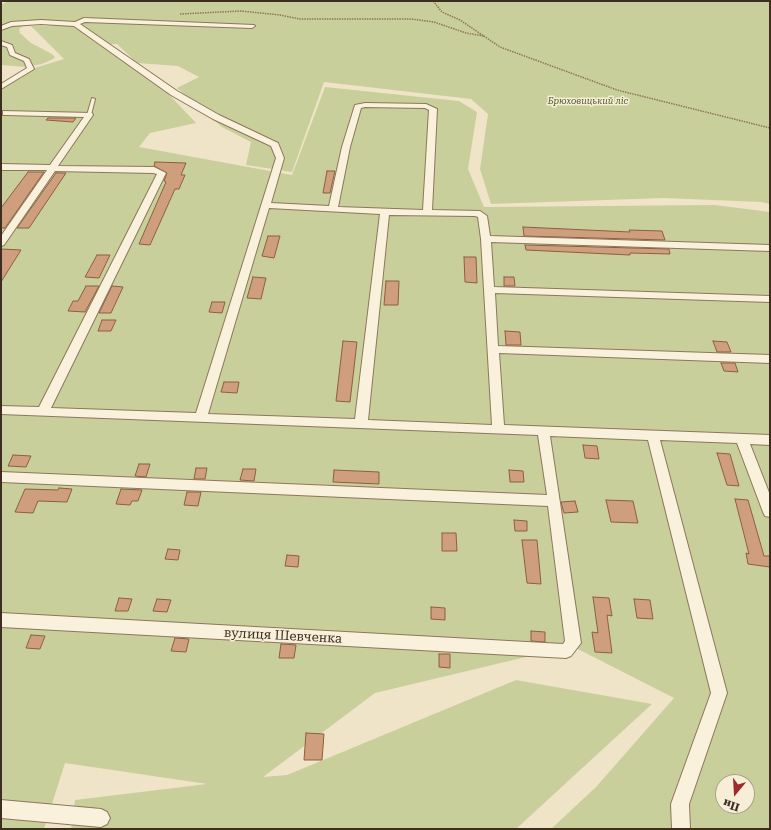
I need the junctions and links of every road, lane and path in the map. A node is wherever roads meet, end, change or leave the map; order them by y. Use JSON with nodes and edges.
{"nodes":[{"id":1,"x":434,"y":1,"type":"edge"},
{"id":2,"x":179,"y":14,"type":"dead end"},
{"id":3,"x":76,"y":24,"type":"junction"},
{"id":4,"x":252,"y":26,"type":"dead end"},
{"id":5,"x":1,"y":28,"type":"edge"},
{"id":6,"x":484,"y":36,"type":"junction"},
{"id":7,"x":1,"y":43,"type":"edge"},
{"id":8,"x":1,"y":87,"type":"edge"},
{"id":9,"x":93,"y":99,"type":"dead end"},
{"id":10,"x":6,"y":114,"type":"dead end"},
{"id":11,"x":89,"y":115,"type":"junction"},
{"id":12,"x":770,"y":128,"type":"edge"},
{"id":13,"x":1,"y":167,"type":"edge"},
{"id":14,"x":52,"y":168,"type":"junction"},
{"id":15,"x":266,"y":205,"type":"junction"},
{"id":16,"x":333,"y":210,"type":"junction"},
{"id":17,"x":385,"y":212,"type":"junction"},
{"id":18,"x":427,"y":212,"type":"junction"},
{"id":19,"x":486,"y":239,"type":"junction"},
{"id":20,"x":1,"y":243,"type":"edge"},
{"id":21,"x":770,"y":248,"type":"edge"},
{"id":22,"x":489,"y":290,"type":"junction"},
{"id":23,"x":770,"y":299,"type":"edge"},
{"id":24,"x":493,"y":349,"type":"junction"},
{"id":25,"x":770,"y":359,"type":"edge"},
{"id":26,"x":1,"y":410,"type":"edge"},
{"id":27,"x":43,"y":412,"type":"junction"},
{"id":28,"x":201,"y":418,"type":"junction"},
{"id":29,"x":361,"y":424,"type":"junction"},
{"id":30,"x":498,"y":430,"type":"junction"},
{"id":31,"x":543,"y":431,"type":"junction"},
{"id":32,"x":653,"y":436,"type":"junction"},
{"id":33,"x":742,"y":439,"type":"junction"},
{"id":34,"x":770,"y":440,"type":"edge"},
{"id":35,"x":1,"y":477,"type":"edge"},
{"id":36,"x":554,"y":501,"type":"junction"},
{"id":37,"x":770,"y":512,"type":"edge"},
{"id":38,"x":1,"y":620,"type":"edge"},
{"id":39,"x":1,"y":810,"type":"edge"},
{"id":40,"x":101,"y":818,"type":"dead end"},
{"id":41,"x":681,"y":829,"type":"edge"}],
"edges":[{"from":1,"to":6,"type":"path"},
{"from":2,"to":6,"type":"path"},
{"from":3,"to":4,"type":"street"},
{"from":3,"to":5,"type":"street"},
{"from":3,"to":15,"type":"street"},
{"from":6,"to":12,"type":"path"},
{"from":7,"to":8,"type":"street"},
{"from":9,"to":11,"type":"lane"},
{"from":10,"to":11,"type":"street"},
{"from":11,"to":14,"type":"street"},
{"from":13,"to":14,"type":"street"},
{"from":14,"to":20,"type":"street"},
{"from":14,"to":27,"type":"street"},
{"from":15,"to":16,"type":"street"},
{"from":15,"to":28,"type":"street"},
{"from":16,"to":17,"type":"street"},
{"from":16,"to":18,"type":"street"},
{"from":17,"to":18,"type":"street"},
{"from":17,"to":29,"type":"street"},
{"from":18,"to":19,"type":"street"},
{"from":19,"to":21,"type":"street"},
{"from":19,"to":22,"type":"street"},
{"from":22,"to":23,"type":"street"},
{"from":22,"to":24,"type":"street"},
{"from":24,"to":25,"type":"street"},
{"from":24,"to":30,"type":"street"},
{"from":26,"to":27,"type":"street"},
{"from":27,"to":28,"type":"street"},
{"from":28,"to":29,"type":"street"},
{"from":29,"to":30,"type":"street"},
{"from":30,"to":31,"type":"street"},
{"from":31,"to":32,"type":"street"},
{"from":31,"to":36,"type":"street"},
{"from":32,"to":33,"type":"street"},
{"from":32,"to":41,"type":"street"},
{"from":33,"to":34,"type":"street"},
{"from":33,"to":37,"type":"street"},
{"from":35,"to":36,"type":"street"},
{"from":36,"to":38,"type":"street","name":"вулиця Шевченка"},
{"from":39,"to":40,"type":"street"}]}
